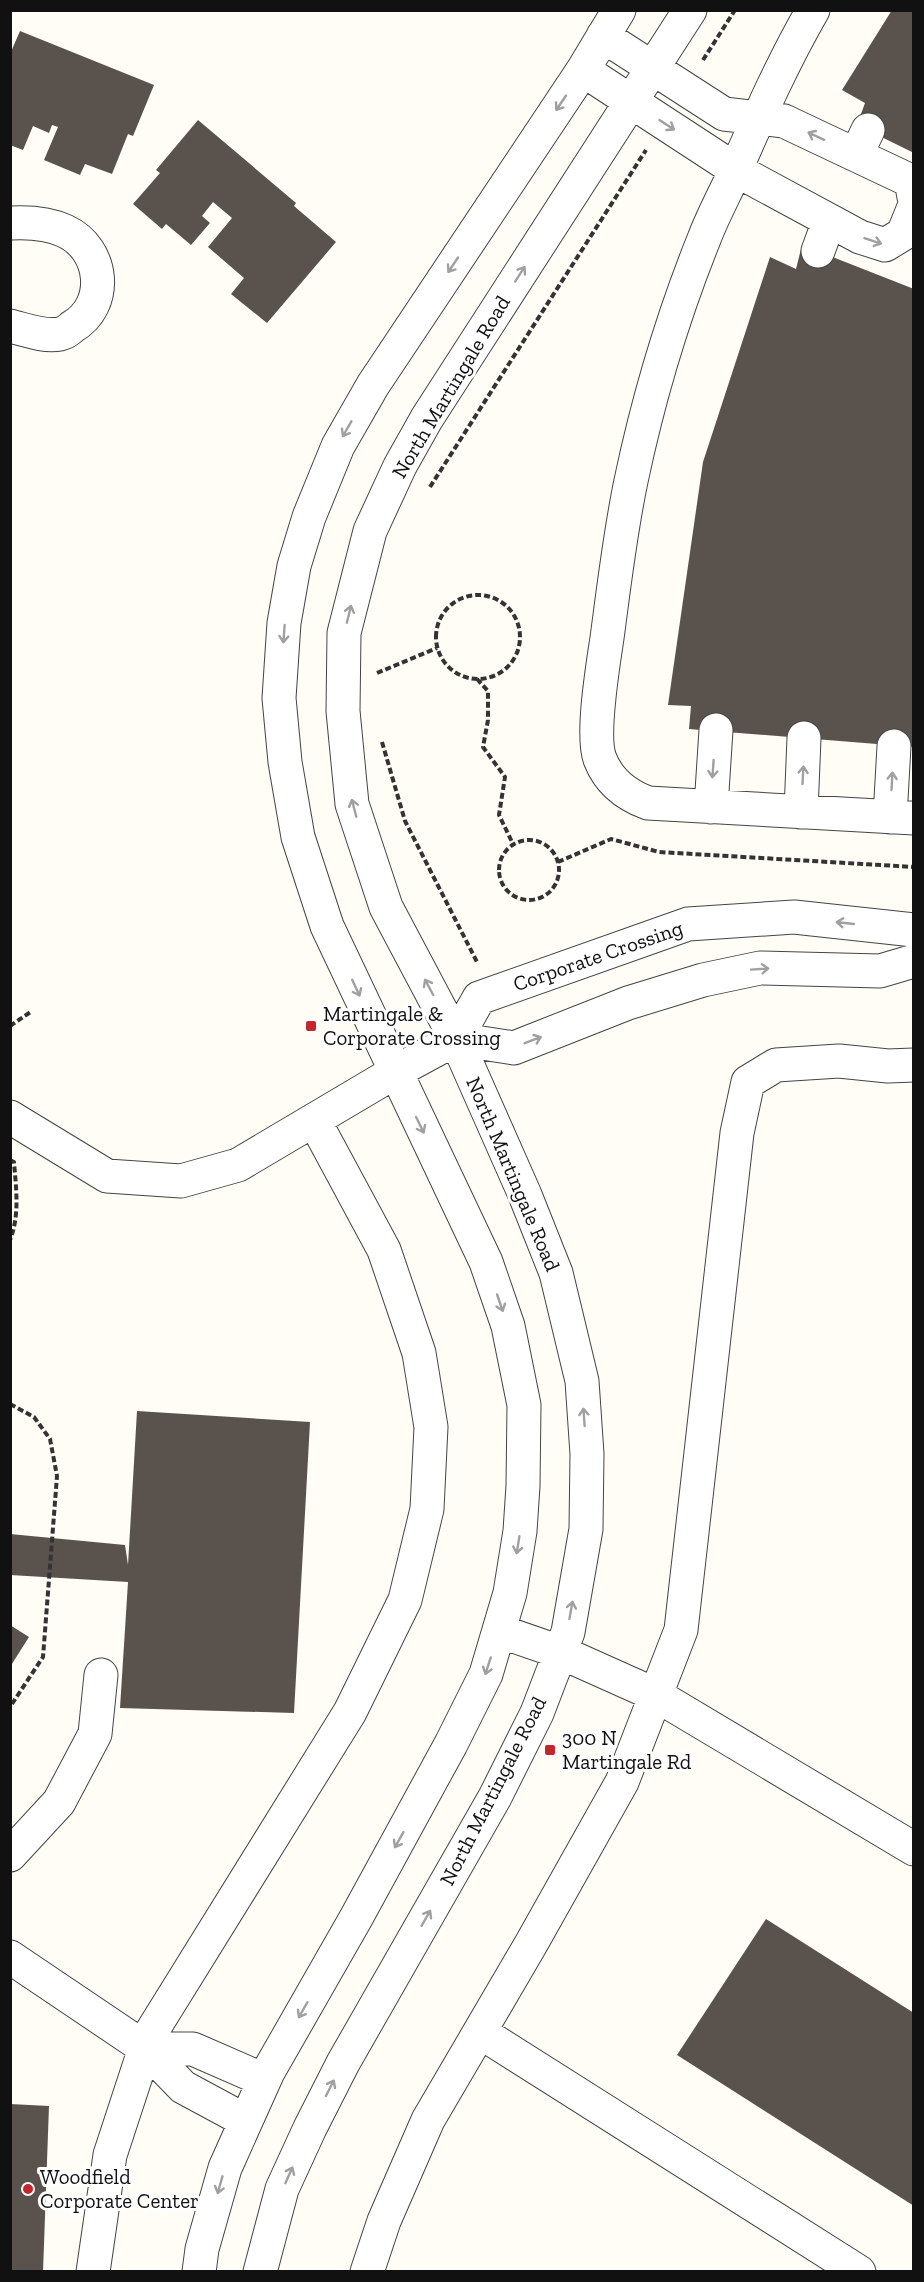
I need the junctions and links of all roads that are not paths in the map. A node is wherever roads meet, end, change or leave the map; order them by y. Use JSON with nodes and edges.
{"nodes":[{"id":1,"x":690,"y":10,"type":"edge"},
{"id":2,"x":813,"y":10,"type":"edge"},
{"id":3,"x":611,"y":23,"type":"edge"},
{"id":4,"x":652,"y":69,"type":"junction"},
{"id":5,"x":583,"y":70,"type":"junction"},
{"id":6,"x":632,"y":102,"type":"junction"},
{"id":7,"x":757,"y":119,"type":"junction"},
{"id":8,"x":736,"y":170,"type":"junction"},
{"id":9,"x":914,"y":197,"type":"edge"},
{"id":10,"x":914,"y":207,"type":"edge"},
{"id":11,"x":829,"y":221,"type":"junction"},
{"id":12,"x":10,"y":222,"type":"edge"},
{"id":13,"x":818,"y":251,"type":"dead end"},
{"id":14,"x":10,"y":326,"type":"edge"},
{"id":15,"x":716,"y":730,"type":"dead end"},
{"id":16,"x":804,"y":738,"type":"dead end"},
{"id":17,"x":894,"y":746,"type":"dead end"},
{"id":18,"x":711,"y":807,"type":"junction"},
{"id":19,"x":801,"y":812,"type":"junction"},
{"id":20,"x":902,"y":817,"type":"edge"},
{"id":21,"x":910,"y":926,"type":"edge"},
{"id":22,"x":914,"y":961,"type":"edge"},
{"id":23,"x":880,"y":971,"type":"junction"},
{"id":24,"x":914,"y":983,"type":"edge"},
{"id":25,"x":456,"y":1039,"type":"junction"},
{"id":26,"x":914,"y":1065,"type":"edge"},
{"id":27,"x":395,"y":1072,"type":"junction"},
{"id":28,"x":10,"y":1117,"type":"edge"},
{"id":29,"x":314,"y":1120,"type":"junction"},
{"id":30,"x":499,"y":1631,"type":"junction"},
{"id":31,"x":560,"y":1652,"type":"junction"},
{"id":32,"x":101,"y":1675,"type":"dead end"},
{"id":33,"x":656,"y":1695,"type":"junction"},
{"id":34,"x":914,"y":1849,"type":"edge"},
{"id":35,"x":10,"y":1855,"type":"edge"},
{"id":36,"x":10,"y":1957,"type":"edge"},
{"id":37,"x":480,"y":2032,"type":"junction"},
{"id":38,"x":145,"y":2048,"type":"junction"},
{"id":39,"x":264,"y":2080,"type":"junction"},
{"id":40,"x":246,"y":2121,"type":"junction"},
{"id":41,"x":93,"y":2271,"type":"edge"},
{"id":42,"x":199,"y":2271,"type":"edge"},
{"id":43,"x":260,"y":2271,"type":"edge"},
{"id":44,"x":367,"y":2271,"type":"edge"},
{"id":45,"x":859,"y":2271,"type":"edge"}],
"edges":[{"from":1,"to":4,"type":"street","name":"North Martingale Road"},
{"from":2,"to":7,"type":"street"},
{"from":3,"to":4,"type":"street"},
{"from":3,"to":5,"type":"street"},
{"from":4,"to":6,"type":"street","name":"North Martingale Road"},
{"from":4,"to":7,"type":"street"},
{"from":5,"to":6,"type":"street"},
{"from":5,"to":27,"type":"street","one_way":true},
{"from":6,"to":8,"type":"street","one_way":true},
{"from":25,"to":6,"type":"street","name":"North Martingale Road","one_way":true},
{"from":7,"to":8,"type":"street"},
{"from":9,"to":7,"type":"street","one_way":true},
{"from":8,"to":11,"type":"street"},
{"from":8,"to":18,"type":"street"},
{"from":11,"to":10,"type":"street","one_way":true},
{"from":11,"to":13,"type":"street"},
{"from":12,"to":14,"type":"street"},
{"from":15,"to":18,"type":"street","one_way":true},
{"from":19,"to":16,"type":"street","one_way":true},
{"from":20,"to":17,"type":"street","one_way":true},
{"from":18,"to":19,"type":"street"},
{"from":19,"to":20,"type":"street"},
{"from":21,"to":25,"type":"street","name":"Corporate Crossing","one_way":true},
{"from":22,"to":23,"type":"street"},
{"from":23,"to":24,"type":"street"},
{"from":25,"to":23,"type":"street","one_way":true},
{"from":25,"to":27,"type":"street"},
{"from":31,"to":25,"type":"street","name":"North Martingale Road","one_way":true},
{"from":26,"to":33,"type":"street"},
{"from":27,"to":29,"type":"street"},
{"from":27,"to":30,"type":"street","one_way":true},
{"from":28,"to":29,"type":"street"},
{"from":29,"to":38,"type":"street"},
{"from":30,"to":31,"type":"street"},
{"from":30,"to":39,"type":"street","one_way":true},
{"from":31,"to":33,"type":"street"},
{"from":43,"to":31,"type":"street","name":"North Martingale Road","one_way":true},
{"from":32,"to":35,"type":"street"},
{"from":33,"to":34,"type":"street"},
{"from":33,"to":37,"type":"street"},
{"from":36,"to":38,"type":"street"},
{"from":37,"to":44,"type":"street"},
{"from":37,"to":45,"type":"street"},
{"from":38,"to":39,"type":"street"},
{"from":38,"to":40,"type":"street"},
{"from":38,"to":41,"type":"street"},
{"from":39,"to":40,"type":"street"},
{"from":40,"to":42,"type":"street","one_way":true}]}
